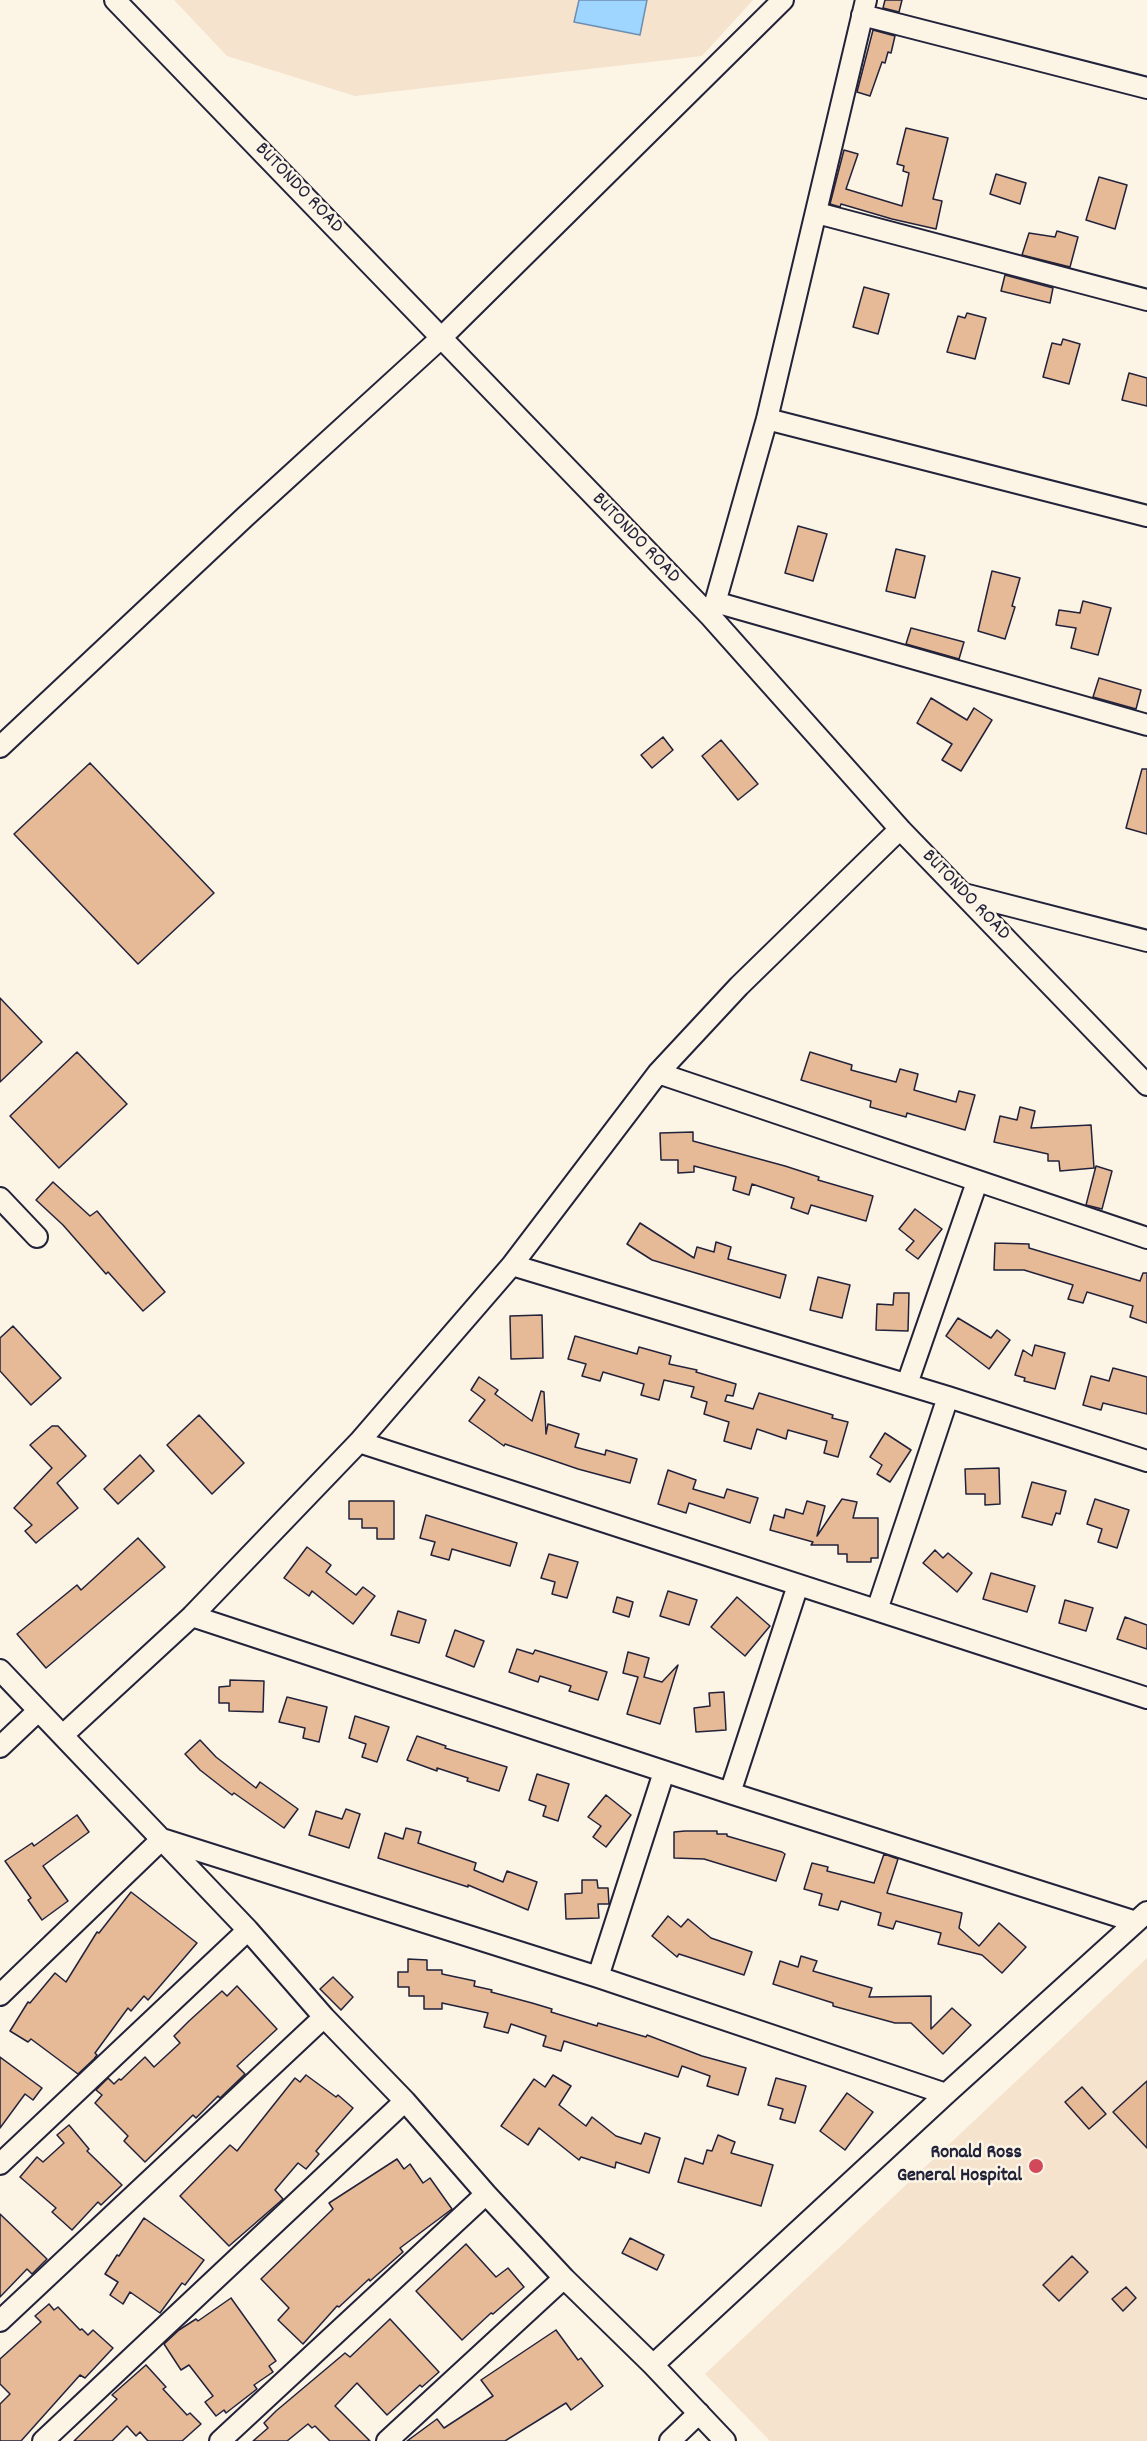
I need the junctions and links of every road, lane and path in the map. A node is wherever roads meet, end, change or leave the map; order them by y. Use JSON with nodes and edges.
{"nodes":[{"id":1,"x":115,"y":0,"type":"edge"},
{"id":2,"x":783,"y":0,"type":"edge"},
{"id":3,"x":864,"y":7,"type":"edge"},
{"id":4,"x":1147,"y":88,"type":"edge"},
{"id":5,"x":817,"y":213,"type":"junction"},
{"id":6,"x":1147,"y":300,"type":"edge"},
{"id":7,"x":441,"y":339,"type":"junction"},
{"id":8,"x":767,"y":419,"type":"junction"},
{"id":9,"x":1147,"y":516,"type":"edge"},
{"id":10,"x":713,"y":610,"type":"junction"},
{"id":11,"x":1147,"y":725,"type":"edge"},
{"id":12,"x":0,"y":747,"type":"edge"},
{"id":13,"x":900,"y":829,"type":"junction"},
{"id":14,"x":963,"y":894,"type":"junction"},
{"id":15,"x":1147,"y":941,"type":"edge"},
{"id":16,"x":658,"y":1073,"type":"junction"},
{"id":17,"x":1147,"y":1085,"type":"edge"},
{"id":18,"x":977,"y":1182,"type":"junction"},
{"id":19,"x":0,"y":1198,"type":"edge"},
{"id":20,"x":37,"y":1237,"type":"dead end"},
{"id":21,"x":1147,"y":1238,"type":"edge"},
{"id":22,"x":512,"y":1265,"type":"junction"},
{"id":23,"x":907,"y":1384,"type":"junction"},
{"id":24,"x":948,"y":1397,"type":"junction"},
{"id":25,"x":359,"y":1442,"type":"junction"},
{"id":26,"x":1147,"y":1461,"type":"edge"},
{"id":27,"x":798,"y":1585,"type":"junction"},
{"id":28,"x":877,"y":1610,"type":"junction"},
{"id":29,"x":192,"y":1616,"type":"junction"},
{"id":30,"x":0,"y":1670,"type":"edge"},
{"id":31,"x":1147,"y":1698,"type":"edge"},
{"id":32,"x":38,"y":1711,"type":"junction"},
{"id":33,"x":63,"y":1735,"type":"junction"},
{"id":34,"x":0,"y":1747,"type":"edge"},
{"id":35,"x":664,"y":1772,"type":"junction"},
{"id":36,"x":730,"y":1793,"type":"junction"},
{"id":37,"x":162,"y":1839,"type":"junction"},
{"id":38,"x":1141,"y":1917,"type":"edge"},
{"id":39,"x":248,"y":1930,"type":"junction"},
{"id":40,"x":598,"y":1977,"type":"junction"},
{"id":41,"x":0,"y":1995,"type":"edge"},
{"id":42,"x":324,"y":2017,"type":"junction"},
{"id":43,"x":946,"y":2094,"type":"junction"},
{"id":44,"x":405,"y":2101,"type":"junction"},
{"id":45,"x":0,"y":2164,"type":"edge"},
{"id":46,"x":486,"y":2194,"type":"junction"},
{"id":47,"x":564,"y":2278,"type":"junction"},
{"id":48,"x":0,"y":2320,"type":"edge"},
{"id":49,"x":653,"y":2365,"type":"junction"},
{"id":50,"x":691,"y":2426,"type":"edge"},
{"id":51,"x":43,"y":2441,"type":"edge"},
{"id":52,"x":220,"y":2441,"type":"edge"},
{"id":53,"x":387,"y":2441,"type":"edge"},
{"id":54,"x":670,"y":2441,"type":"edge"},
{"id":55,"x":725,"y":2441,"type":"edge"}],
"edges":[{"from":1,"to":7,"type":"street","name":"BUTONDO ROAD"},
{"from":2,"to":7,"type":"street"},
{"from":3,"to":4,"type":"street"},
{"from":3,"to":5,"type":"street"},
{"from":5,"to":6,"type":"street"},
{"from":5,"to":8,"type":"street"},
{"from":7,"to":10,"type":"street","name":"BUTONDO ROAD"},
{"from":7,"to":12,"type":"street"},
{"from":8,"to":9,"type":"street"},
{"from":8,"to":10,"type":"street"},
{"from":10,"to":11,"type":"street"},
{"from":10,"to":13,"type":"street","name":"BUTONDO ROAD"},
{"from":13,"to":14,"type":"street","name":"BUTONDO ROAD"},
{"from":13,"to":16,"type":"street"},
{"from":14,"to":15,"type":"street"},
{"from":14,"to":17,"type":"street","name":"BUTONDO ROAD"},
{"from":16,"to":18,"type":"street"},
{"from":16,"to":22,"type":"street"},
{"from":18,"to":21,"type":"street"},
{"from":18,"to":23,"type":"street"},
{"from":19,"to":20,"type":"street"},
{"from":22,"to":23,"type":"street"},
{"from":22,"to":25,"type":"street"},
{"from":23,"to":24,"type":"street"},
{"from":24,"to":26,"type":"street"},
{"from":24,"to":28,"type":"street"},
{"from":25,"to":27,"type":"street"},
{"from":25,"to":29,"type":"street"},
{"from":27,"to":28,"type":"street"},
{"from":27,"to":36,"type":"street"},
{"from":28,"to":31,"type":"street"},
{"from":29,"to":33,"type":"street"},
{"from":29,"to":35,"type":"street"},
{"from":30,"to":32,"type":"street"},
{"from":32,"to":33,"type":"street"},
{"from":32,"to":34,"type":"street"},
{"from":33,"to":37,"type":"street"},
{"from":35,"to":36,"type":"street"},
{"from":35,"to":40,"type":"street"},
{"from":36,"to":38,"type":"street"},
{"from":37,"to":39,"type":"street"},
{"from":37,"to":40,"type":"street"},
{"from":37,"to":41,"type":"street"},
{"from":38,"to":43,"type":"street"},
{"from":39,"to":42,"type":"street"},
{"from":39,"to":45,"type":"street"},
{"from":40,"to":43,"type":"street"},
{"from":42,"to":44,"type":"street"},
{"from":42,"to":48,"type":"street"},
{"from":43,"to":49,"type":"street"},
{"from":44,"to":46,"type":"street"},
{"from":44,"to":51,"type":"street"},
{"from":46,"to":47,"type":"street"},
{"from":46,"to":52,"type":"street"},
{"from":47,"to":49,"type":"street"},
{"from":47,"to":53,"type":"street"},
{"from":49,"to":50,"type":"street"},
{"from":50,"to":54,"type":"street"},
{"from":50,"to":55,"type":"street"}]}
